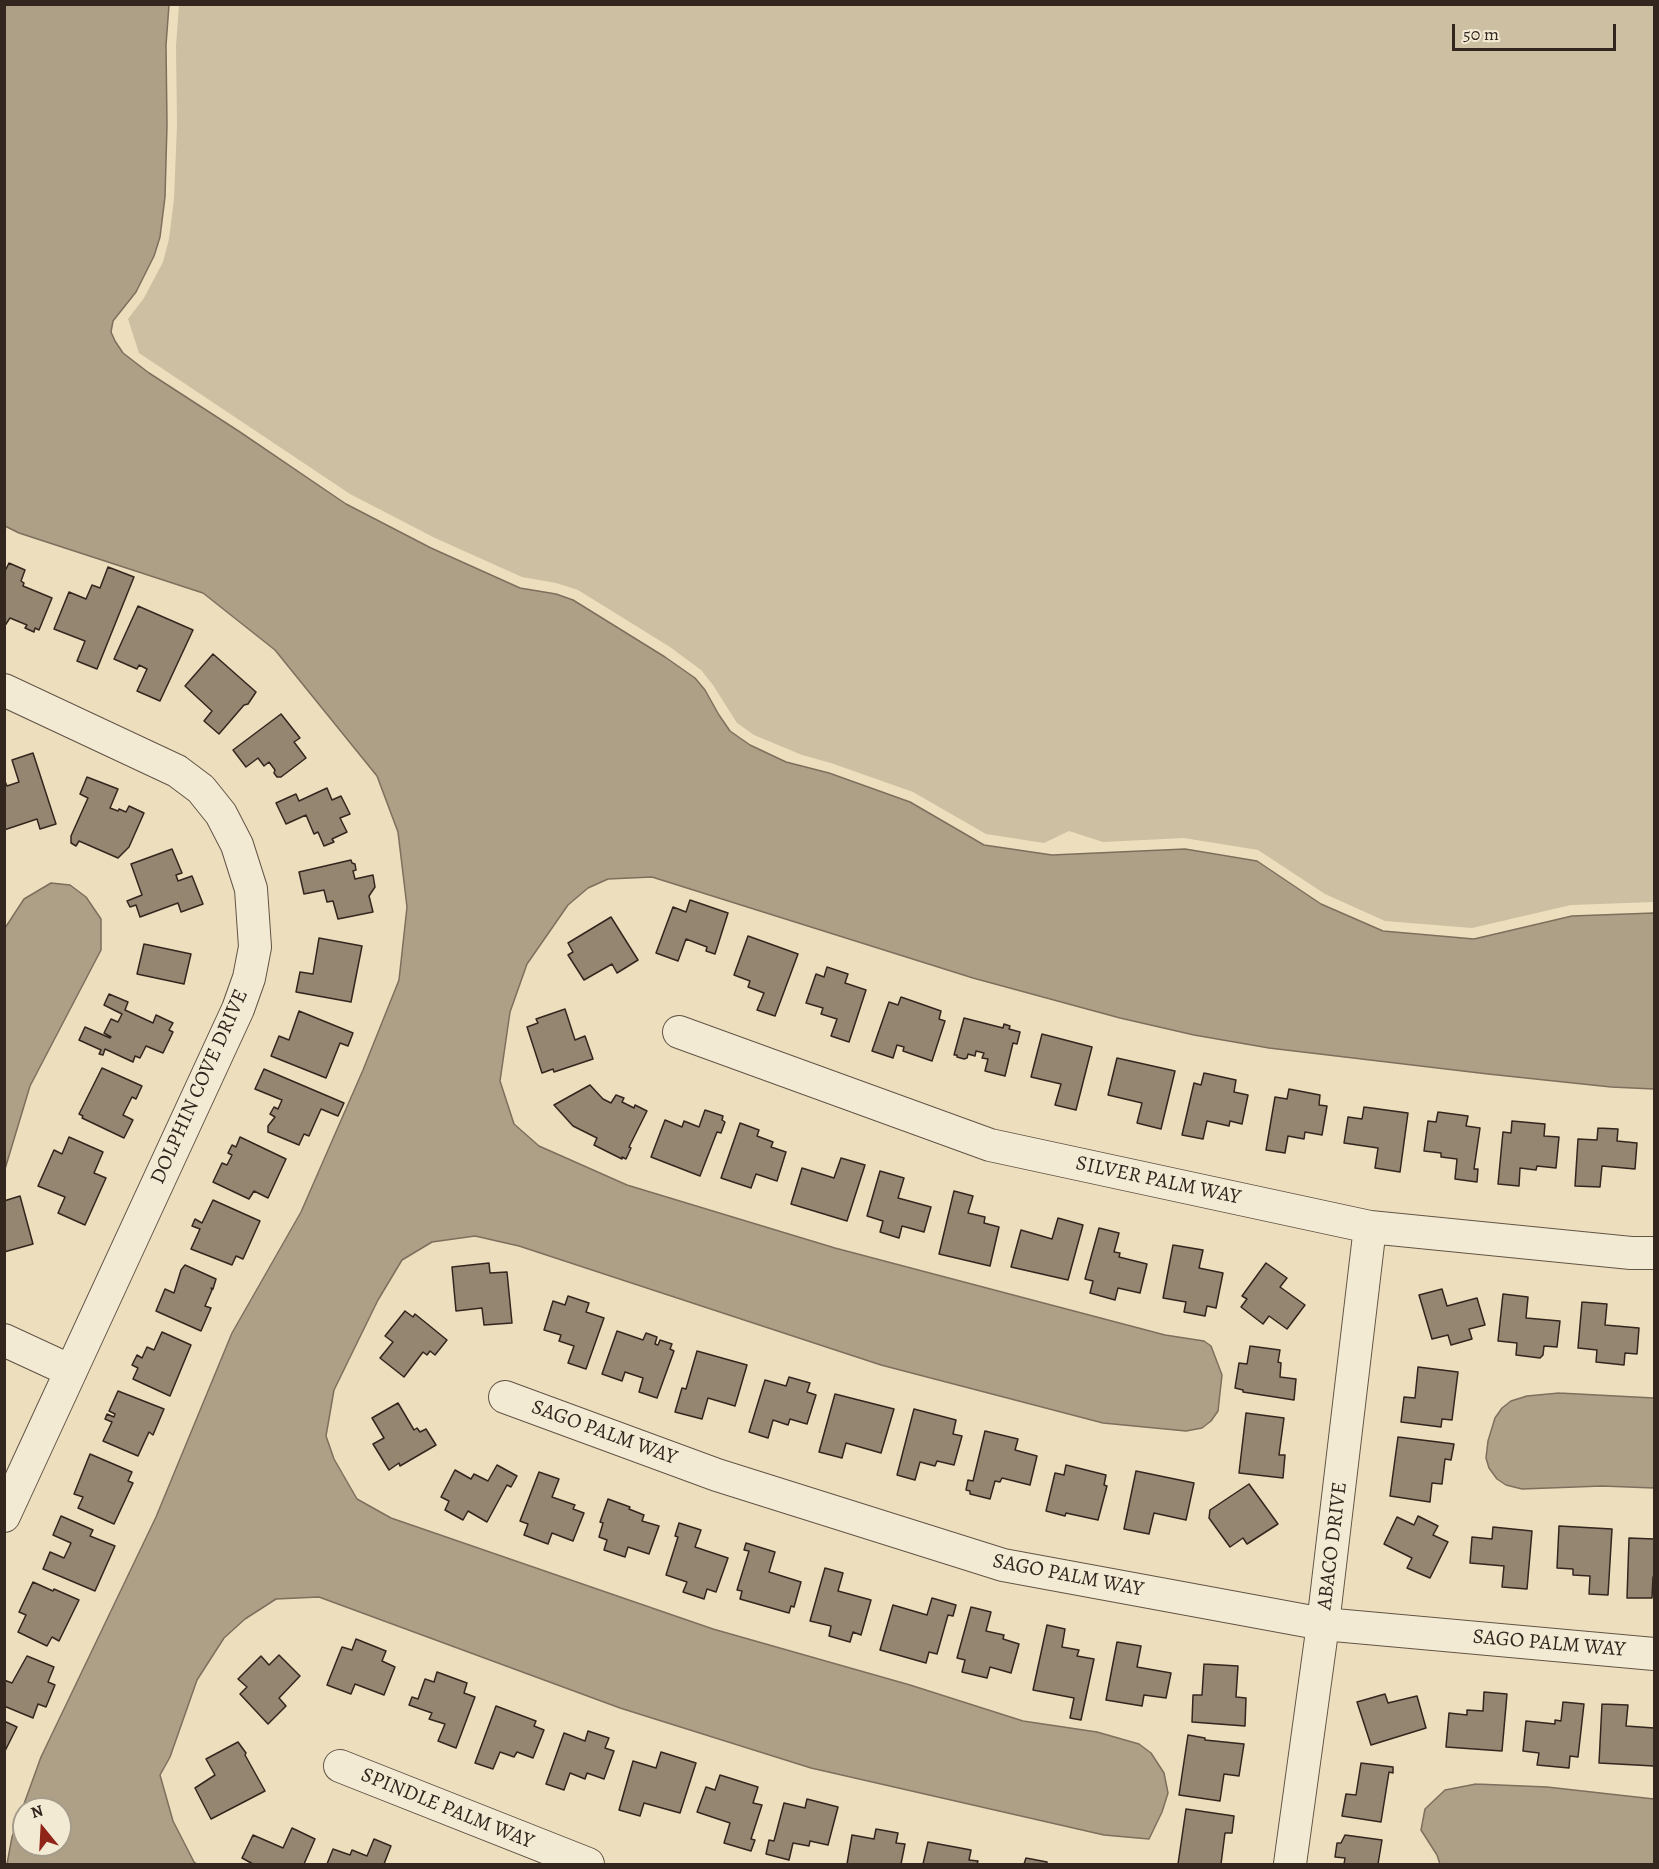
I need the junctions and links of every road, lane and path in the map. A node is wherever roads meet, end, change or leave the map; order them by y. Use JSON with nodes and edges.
{"nodes":[{"id":1,"x":4,"y":690,"type":"edge"},
{"id":2,"x":679,"y":1032,"type":"dead end"},
{"id":3,"x":1370,"y":1227,"type":"junction"},
{"id":4,"x":1654,"y":1254,"type":"edge"},
{"id":5,"x":4,"y":1340,"type":"edge"},
{"id":6,"x":71,"y":1371,"type":"junction"},
{"id":7,"x":505,"y":1397,"type":"dead end"},
{"id":8,"x":4,"y":1516,"type":"edge"},
{"id":9,"x":1323,"y":1624,"type":"junction"},
{"id":10,"x":1654,"y":1654,"type":"edge"},
{"id":11,"x":340,"y":1766,"type":"dead end"},
{"id":12,"x":588,"y":1864,"type":"edge"},
{"id":13,"x":1290,"y":1864,"type":"edge"}],
"edges":[{"from":1,"to":6,"type":"street","name":"DOLPHIN COVE DRIVE"},
{"from":2,"to":3,"type":"street","name":"SILVER PALM WAY"},
{"from":3,"to":4,"type":"street","name":"SILVER PALM WAY"},
{"from":3,"to":9,"type":"street","name":"ABACO DRIVE"},
{"from":5,"to":6,"type":"street"},
{"from":6,"to":8,"type":"street","name":"DOLPHIN COVE DRIVE"},
{"from":7,"to":9,"type":"street","name":"SAGO PALM WAY"},
{"from":9,"to":10,"type":"street","name":"SAGO PALM WAY"},
{"from":9,"to":13,"type":"street","name":"ABACO DRIVE"},
{"from":11,"to":12,"type":"street","name":"SPINDLE PALM WAY"}]}
